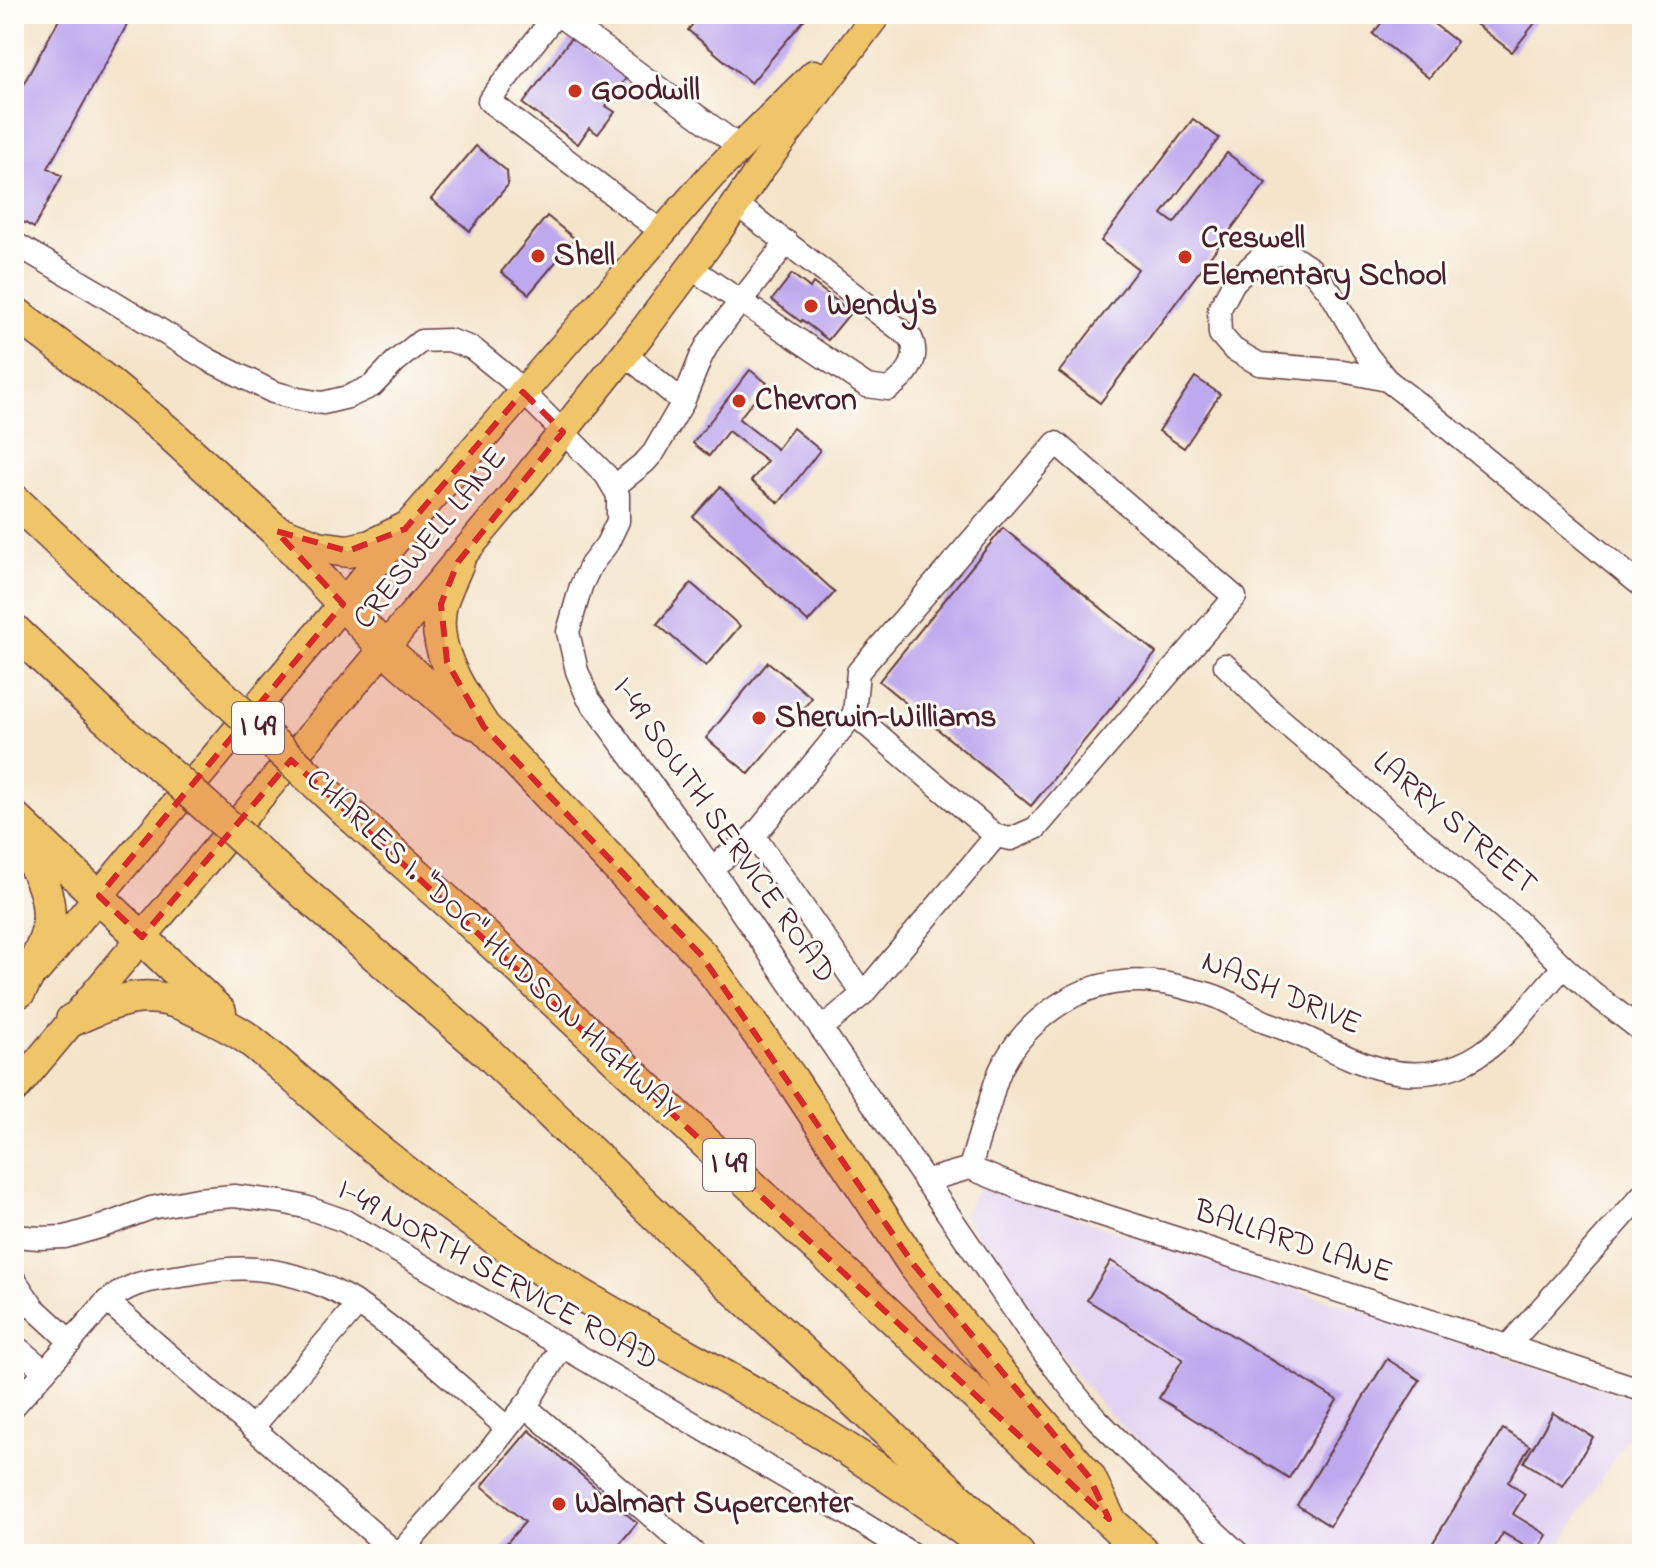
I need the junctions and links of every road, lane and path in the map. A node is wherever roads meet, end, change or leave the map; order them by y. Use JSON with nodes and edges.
{"nodes":[{"id":1,"x":556,"y":14,"type":"edge"},
{"id":2,"x":875,"y":14,"type":"edge"},
{"id":3,"x":740,"y":147,"type":"junction"},
{"id":4,"x":736,"y":204,"type":"junction"},
{"id":5,"x":662,"y":232,"type":"junction"},
{"id":6,"x":787,"y":242,"type":"junction"},
{"id":7,"x":14,"y":243,"type":"edge"},
{"id":8,"x":691,"y":268,"type":"junction"},
{"id":9,"x":741,"y":301,"type":"junction"},
{"id":10,"x":14,"y":312,"type":"edge"},
{"id":11,"x":625,"y":354,"type":"junction"},
{"id":12,"x":1387,"y":380,"type":"junction"},
{"id":13,"x":523,"y":392,"type":"junction"},
{"id":14,"x":683,"y":402,"type":"junction"},
{"id":15,"x":563,"y":432,"type":"junction"},
{"id":16,"x":614,"y":487,"type":"junction"},
{"id":17,"x":14,"y":500,"type":"edge"},
{"id":18,"x":405,"y":529,"type":"junction"},
{"id":19,"x":276,"y":531,"type":"junction"},
{"id":20,"x":458,"y":562,"type":"junction"},
{"id":21,"x":1642,"y":586,"type":"edge"},
{"id":22,"x":343,"y":604,"type":"junction"},
{"id":23,"x":14,"y":630,"type":"edge"},
{"id":24,"x":385,"y":649,"type":"junction"},
{"id":25,"x":1225,"y":665,"type":"dead end"},
{"id":26,"x":854,"y":714,"type":"junction"},
{"id":27,"x":484,"y":727,"type":"junction"},
{"id":28,"x":14,"y":817,"type":"edge"},
{"id":29,"x":14,"y":834,"type":"edge"},
{"id":30,"x":754,"y":836,"type":"junction"},
{"id":31,"x":996,"y":836,"type":"junction"},
{"id":32,"x":711,"y":868,"type":"junction"},
{"id":33,"x":99,"y":896,"type":"junction"},
{"id":34,"x":142,"y":937,"type":"junction"},
{"id":35,"x":1564,"y":967,"type":"junction"},
{"id":36,"x":863,"y":994,"type":"junction"},
{"id":37,"x":17,"y":995,"type":"edge"},
{"id":38,"x":72,"y":1020,"type":"junction"},
{"id":39,"x":821,"y":1029,"type":"junction"},
{"id":40,"x":1642,"y":1031,"type":"edge"},
{"id":41,"x":249,"y":1039,"type":"junction"},
{"id":42,"x":14,"y":1090,"type":"edge"},
{"id":43,"x":970,"y":1168,"type":"junction"},
{"id":44,"x":925,"y":1181,"type":"junction"},
{"id":45,"x":1642,"y":1195,"type":"edge"},
{"id":46,"x":14,"y":1236,"type":"edge"},
{"id":47,"x":14,"y":1279,"type":"edge"},
{"id":48,"x":107,"y":1301,"type":"junction"},
{"id":49,"x":358,"y":1304,"type":"junction"},
{"id":50,"x":71,"y":1342,"type":"junction"},
{"id":51,"x":14,"y":1345,"type":"edge"},
{"id":52,"x":562,"y":1346,"type":"junction"},
{"id":53,"x":1507,"y":1347,"type":"junction"},
{"id":54,"x":45,"y":1371,"type":"junction"},
{"id":55,"x":1642,"y":1390,"type":"edge"},
{"id":56,"x":14,"y":1406,"type":"edge"},
{"id":57,"x":525,"y":1406,"type":"junction"},
{"id":58,"x":252,"y":1428,"type":"junction"},
{"id":59,"x":507,"y":1428,"type":"junction"},
{"id":60,"x":1109,"y":1519,"type":"junction"},
{"id":61,"x":907,"y":1553,"type":"edge"},
{"id":62,"x":398,"y":1554,"type":"edge"},
{"id":63,"x":695,"y":1554,"type":"edge"},
{"id":64,"x":995,"y":1554,"type":"edge"},
{"id":65,"x":1018,"y":1554,"type":"edge"},
{"id":66,"x":1145,"y":1554,"type":"edge"},
{"id":67,"x":1239,"y":1554,"type":"edge"}],
"edges":[{"from":1,"to":3,"type":"street"},
{"from":1,"to":5,"type":"street"},
{"from":2,"to":3,"type":"main road","name":"CRESWELL LANE"},
{"from":2,"to":4,"type":"main road","name":"CRESWELL LANE"},
{"from":3,"to":5,"type":"main road","name":"CRESWELL LANE"},
{"from":4,"to":6,"type":"street"},
{"from":4,"to":8,"type":"main road","name":"CRESWELL LANE"},
{"from":5,"to":13,"type":"main road","name":"CRESWELL LANE"},
{"from":6,"to":9,"type":"street"},
{"from":6,"to":9,"type":"street"},
{"from":7,"to":13,"type":"street"},
{"from":8,"to":9,"type":"street"},
{"from":8,"to":11,"type":"main road","name":"CRESWELL LANE"},
{"from":9,"to":14,"type":"street"},
{"from":10,"to":19,"type":"highway"},
{"from":11,"to":14,"type":"street"},
{"from":11,"to":15,"type":"main road","name":"CRESWELL LANE"},
{"from":12,"to":12,"type":"street"},
{"from":12,"to":21,"type":"street"},
{"from":13,"to":15,"type":"street"},
{"from":13,"to":18,"type":"main road","name":"CRESWELL LANE"},
{"from":14,"to":16,"type":"street"},
{"from":15,"to":16,"type":"street"},
{"from":15,"to":20,"type":"main road","name":"CRESWELL LANE"},
{"from":16,"to":32,"type":"street","name":"I-49 SOUTH SERVICE ROAD"},
{"from":17,"to":60,"type":"highway","name":"CHARLES I. \"DOC\" HUDSON HIGHWAY","number":"I 49","bridge":true},
{"from":18,"to":19,"type":"highway"},
{"from":18,"to":22,"type":"main road","name":"CRESWELL LANE"},
{"from":19,"to":22,"type":"highway"},
{"from":20,"to":24,"type":"main road","name":"CRESWELL LANE"},
{"from":20,"to":27,"type":"highway"},
{"from":22,"to":24,"type":"highway"},
{"from":22,"to":33,"type":"main road","name":"CRESWELL LANE"},
{"from":23,"to":65,"type":"highway","bridge":true},
{"from":24,"to":27,"type":"highway"},
{"from":24,"to":34,"type":"main road","name":"CRESWELL LANE"},
{"from":25,"to":35,"type":"street","name":"LARRY STREET"},
{"from":26,"to":30,"type":"street"},
{"from":26,"to":31,"type":"street"},
{"from":26,"to":31,"type":"street"},
{"from":27,"to":60,"type":"highway"},
{"from":28,"to":33,"type":"highway"},
{"from":29,"to":37,"type":"highway"},
{"from":30,"to":32,"type":"street"},
{"from":30,"to":36,"type":"street"},
{"from":31,"to":36,"type":"street"},
{"from":32,"to":39,"type":"street","name":"I-49 SOUTH SERVICE ROAD"},
{"from":33,"to":34,"type":"highway"},
{"from":33,"to":37,"type":"main road","name":"CRESWELL LANE"},
{"from":34,"to":38,"type":"main road","name":"CRESWELL LANE"},
{"from":34,"to":41,"type":"highway"},
{"from":35,"to":40,"type":"street","name":"LARRY STREET"},
{"from":35,"to":43,"type":"street","name":"NASH DRIVE"},
{"from":36,"to":39,"type":"street"},
{"from":38,"to":41,"type":"highway"},
{"from":38,"to":42,"type":"main road","name":"CRESWELL LANE"},
{"from":39,"to":44,"type":"street","name":"I-49 SOUTH SERVICE ROAD"},
{"from":41,"to":64,"type":"highway"},
{"from":43,"to":44,"type":"street"},
{"from":43,"to":53,"type":"street","name":"BALLARD LANE"},
{"from":44,"to":67,"type":"street","name":"I-49 SOUTH SERVICE ROAD"},
{"from":45,"to":53,"type":"street"},
{"from":46,"to":52,"type":"street","name":"I-49 NORTH SERVICE ROAD"},
{"from":47,"to":50,"type":"street"},
{"from":48,"to":49,"type":"street"},
{"from":48,"to":50,"type":"street"},
{"from":48,"to":58,"type":"street"},
{"from":49,"to":58,"type":"street"},
{"from":49,"to":59,"type":"street"},
{"from":50,"to":54,"type":"street"},
{"from":51,"to":54,"type":"street"},
{"from":52,"to":57,"type":"street"},
{"from":52,"to":61,"type":"street","name":"I-49 NORTH SERVICE ROAD"},
{"from":53,"to":55,"type":"street","name":"BALLARD LANE"},
{"from":54,"to":56,"type":"street"},
{"from":57,"to":59,"type":"street"},
{"from":57,"to":63,"type":"street"},
{"from":58,"to":62,"type":"street"},
{"from":59,"to":62,"type":"street"},
{"from":60,"to":66,"type":"highway","name":"CHARLES I. \"DOC\" HUDSON HIGHWAY","number":"I 49"}]}
